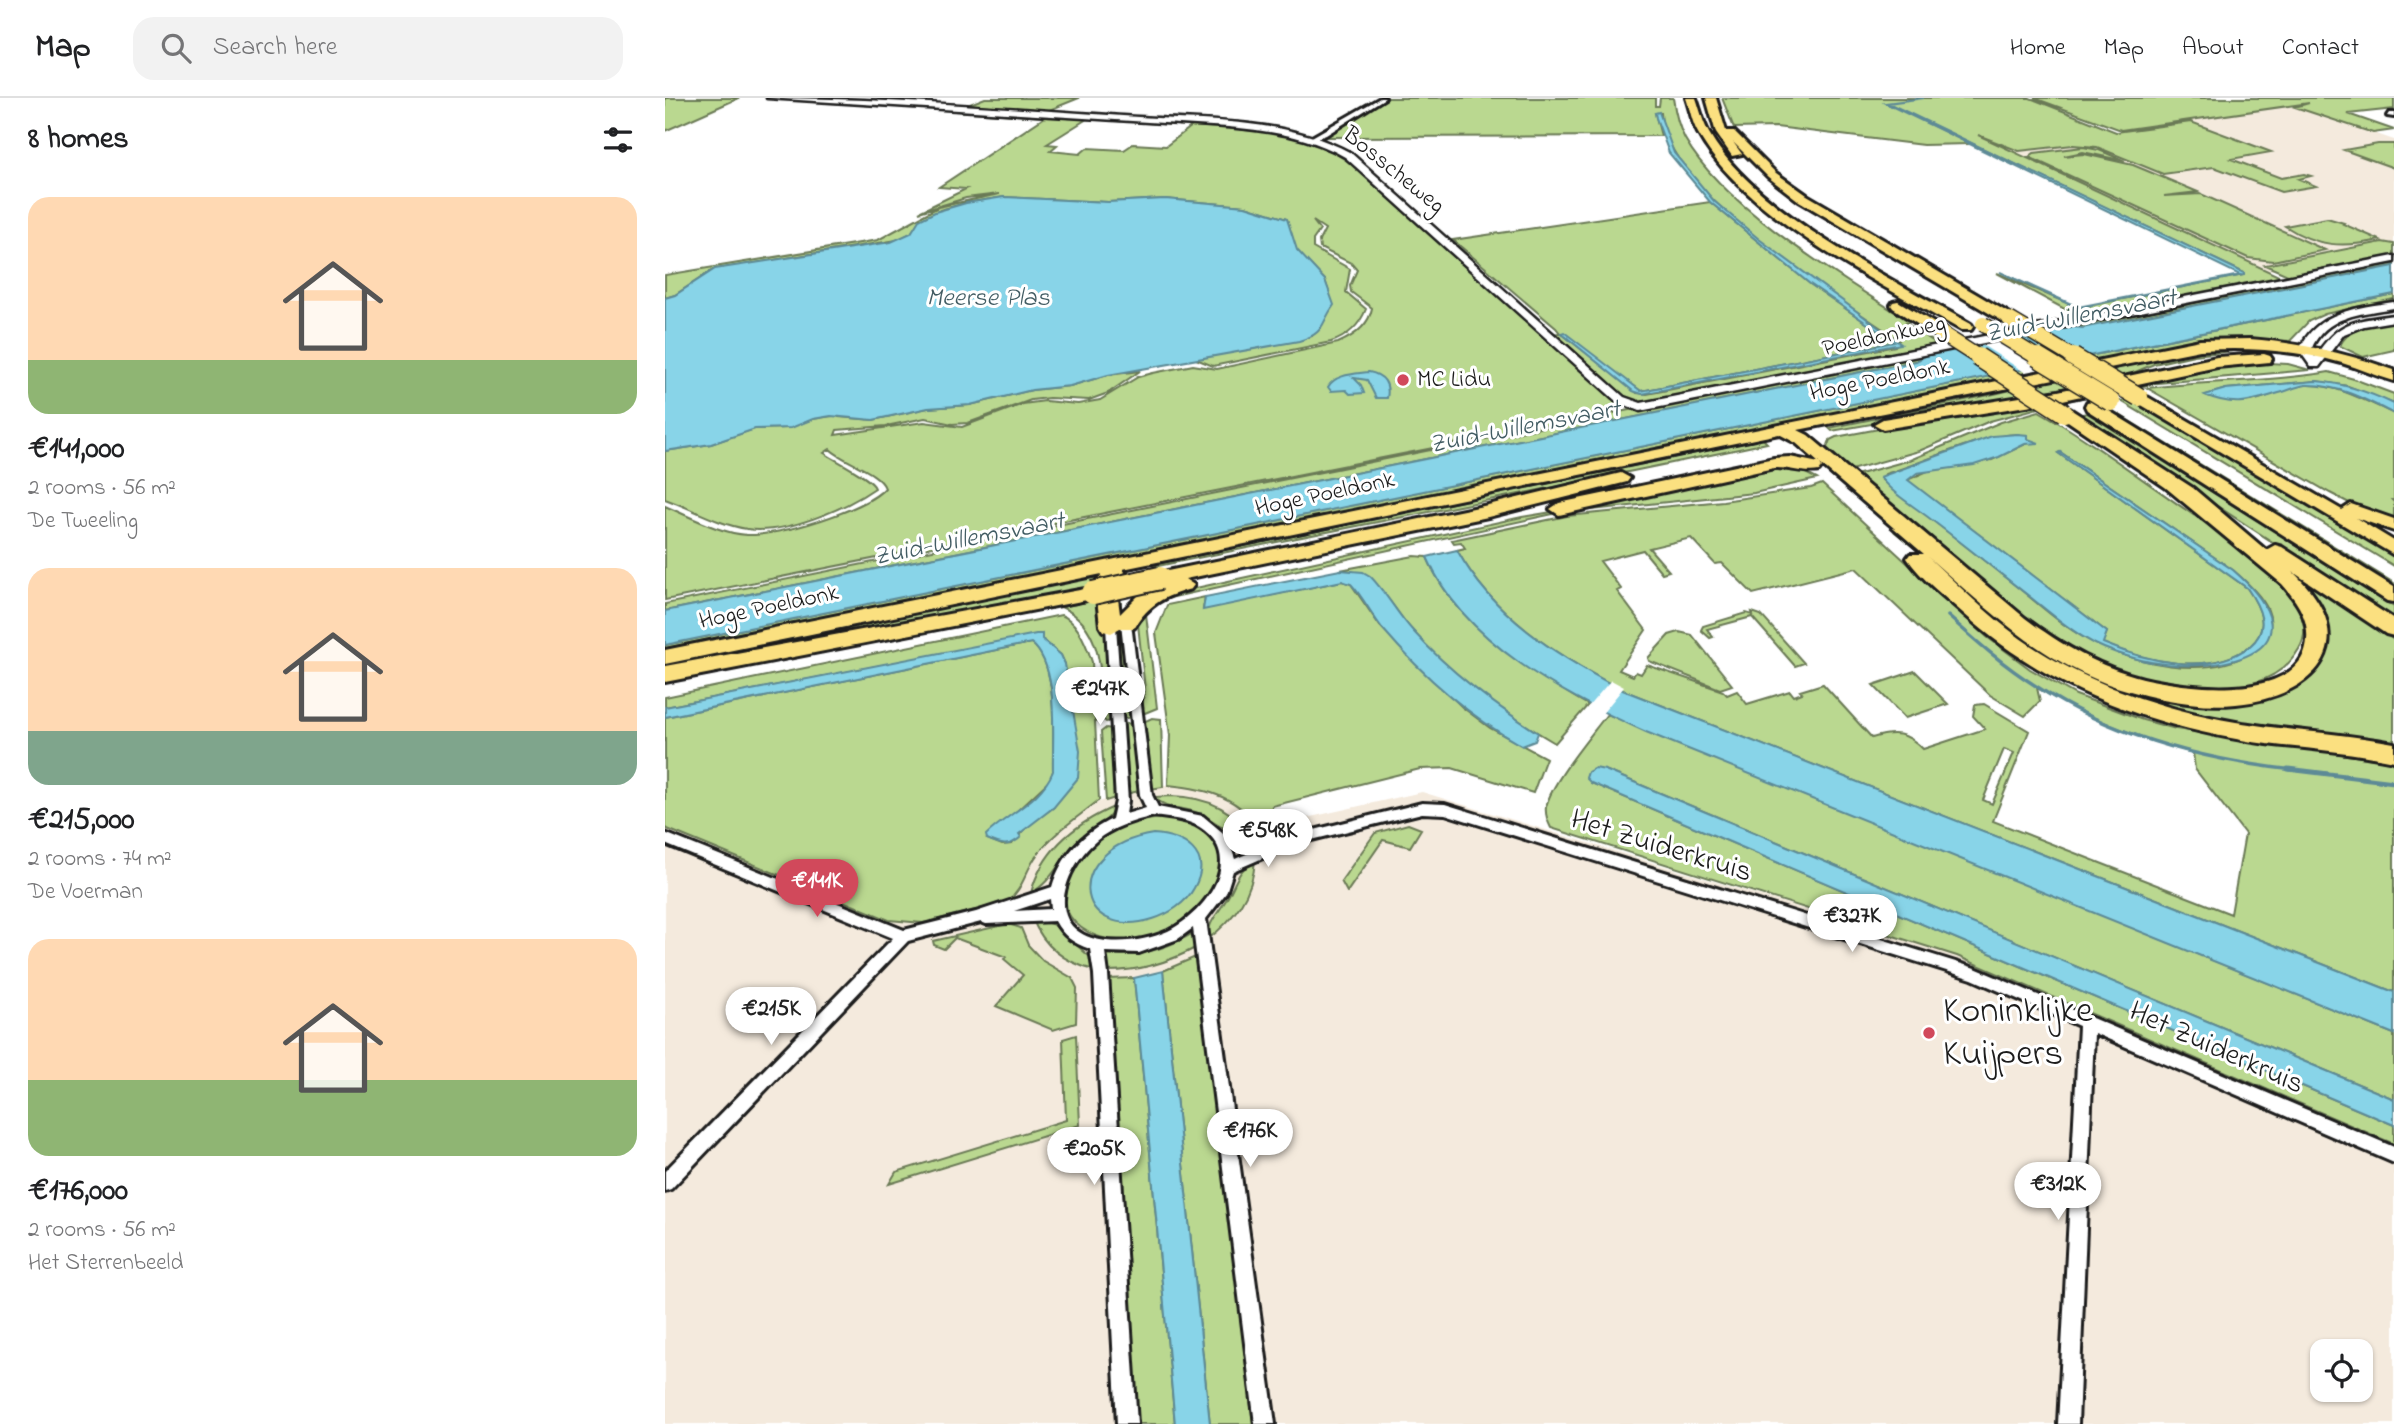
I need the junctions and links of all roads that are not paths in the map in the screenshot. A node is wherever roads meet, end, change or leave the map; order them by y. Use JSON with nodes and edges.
{"nodes":[{"id":1,"x":771,"y":98,"type":"edge"},
{"id":2,"x":1383,"y":98,"type":"edge"},
{"id":3,"x":1680,"y":98,"type":"edge"},
{"id":4,"x":1691,"y":98,"type":"edge"},
{"id":5,"x":1711,"y":98,"type":"edge"},
{"id":6,"x":1714,"y":113,"type":"junction"},
{"id":7,"x":1313,"y":138,"type":"junction"},
{"id":8,"x":1805,"y":214,"type":"dead end"},
{"id":9,"x":1821,"y":225,"type":"dead end"},
{"id":10,"x":2394,"y":259,"type":"edge"},
{"id":11,"x":2394,"y":304,"type":"edge"},
{"id":12,"x":2394,"y":318,"type":"edge"},
{"id":13,"x":2305,"y":349,"type":"junction"},
{"id":14,"x":2320,"y":360,"type":"junction"},
{"id":15,"x":2394,"y":376,"type":"edge"},
{"id":16,"x":2394,"y":388,"type":"edge"},
{"id":17,"x":1631,"y":405,"type":"joint"},
{"id":18,"x":2102,"y":405,"type":"junction"},
{"id":19,"x":2207,"y":437,"type":"junction"},
{"id":20,"x":1797,"y":447,"type":"junction"},
{"id":21,"x":2172,"y":483,"type":"junction"},
{"id":22,"x":1593,"y":484,"type":"junction"},
{"id":23,"x":1488,"y":511,"type":"junction"},
{"id":24,"x":2394,"y":525,"type":"edge"},
{"id":25,"x":2394,"y":549,"type":"edge"},
{"id":26,"x":1148,"y":558,"type":"junction"},
{"id":27,"x":2394,"y":576,"type":"edge"},
{"id":28,"x":2394,"y":596,"type":"edge"},
{"id":29,"x":1118,"y":625,"type":"junction"},
{"id":30,"x":2394,"y":629,"type":"edge"},
{"id":31,"x":665,"y":657,"type":"edge"},
{"id":32,"x":665,"y":674,"type":"edge"},
{"id":33,"x":2394,"y":752,"type":"edge"},
{"id":34,"x":1154,"y":811,"type":"junction"},
{"id":35,"x":1118,"y":820,"type":"junction"},
{"id":36,"x":665,"y":838,"type":"edge"},
{"id":37,"x":1292,"y":841,"type":"junction"},
{"id":38,"x":1224,"y":842,"type":"junction"},
{"id":39,"x":1229,"y":867,"type":"junction"},
{"id":40,"x":1056,"y":891,"type":"junction"},
{"id":41,"x":1057,"y":915,"type":"junction"},
{"id":42,"x":976,"y":918,"type":"junction"},
{"id":43,"x":1199,"y":919,"type":"junction"},
{"id":44,"x":904,"y":936,"type":"junction"},
{"id":45,"x":1097,"y":946,"type":"junction"},
{"id":46,"x":2087,"y":1021,"type":"junction"},
{"id":47,"x":2394,"y":1155,"type":"edge"},
{"id":48,"x":665,"y":1183,"type":"edge"},
{"id":49,"x":1127,"y":1424,"type":"edge"},
{"id":50,"x":1265,"y":1424,"type":"edge"},
{"id":51,"x":2068,"y":1424,"type":"edge"}],
"edges":[{"from":1,"to":7,"type":"street","name":"Bosscheweg"},
{"from":2,"to":7,"type":"street"},
{"from":3,"to":21,"type":"highway","bridge":true},
{"from":4,"to":18,"type":"highway"},
{"from":5,"to":6,"type":"highway"},
{"from":6,"to":8,"type":"highway"},
{"from":6,"to":19,"type":"highway","bridge":true},
{"from":7,"to":17,"type":"street","name":"Bosscheweg"},
{"from":9,"to":18,"type":"highway","bridge":true},
{"from":10,"to":17,"type":"street","name":"Poeldonkweg"},
{"from":11,"to":13,"type":"street"},
{"from":12,"to":14,"type":"street"},
{"from":13,"to":14,"type":"highway","name":"Hoge Poeldonk"},
{"from":13,"to":20,"type":"highway","name":"Hoge Poeldonk"},
{"from":14,"to":15,"type":"highway"},
{"from":14,"to":16,"type":"highway"},
{"from":14,"to":20,"type":"highway","name":"Hoge Poeldonk"},
{"from":18,"to":27,"type":"highway"},
{"from":18,"to":28,"type":"highway"},
{"from":19,"to":24,"type":"highway"},
{"from":19,"to":25,"type":"highway"},
{"from":20,"to":21,"type":"highway"},
{"from":20,"to":22,"type":"highway","name":"Hoge Poeldonk"},
{"from":20,"to":23,"type":"highway"},
{"from":20,"to":26,"type":"highway","name":"Hoge Poeldonk"},
{"from":20,"to":29,"type":"highway"},
{"from":20,"to":33,"type":"highway"},
{"from":21,"to":30,"type":"highway"},
{"from":22,"to":23,"type":"highway","name":"Hoge Poeldonk"},
{"from":22,"to":29,"type":"highway"},
{"from":23,"to":32,"type":"highway","name":"Hoge Poeldonk","bridge":true},
{"from":26,"to":29,"type":"highway"},
{"from":26,"to":31,"type":"highway","name":"Hoge Poeldonk"},
{"from":29,"to":34,"type":"street"},
{"from":29,"to":35,"type":"street"},
{"from":34,"to":35,"type":"street"},
{"from":34,"to":38,"type":"street"},
{"from":35,"to":40,"type":"street"},
{"from":36,"to":44,"type":"street"},
{"from":37,"to":38,"type":"street","name":"Het Zuiderkruis"},
{"from":37,"to":39,"type":"street","name":"Het Zuiderkruis"},
{"from":37,"to":46,"type":"street","name":"Het Zuiderkruis"},
{"from":38,"to":39,"type":"street"},
{"from":39,"to":43,"type":"street"},
{"from":40,"to":41,"type":"street"},
{"from":40,"to":42,"type":"street"},
{"from":41,"to":42,"type":"street"},
{"from":41,"to":45,"type":"street"},
{"from":42,"to":44,"type":"street"},
{"from":43,"to":45,"type":"street"},
{"from":43,"to":50,"type":"street"},
{"from":44,"to":48,"type":"street"},
{"from":45,"to":49,"type":"street"},
{"from":46,"to":47,"type":"street","name":"Het Zuiderkruis"},
{"from":46,"to":51,"type":"street"}]}
